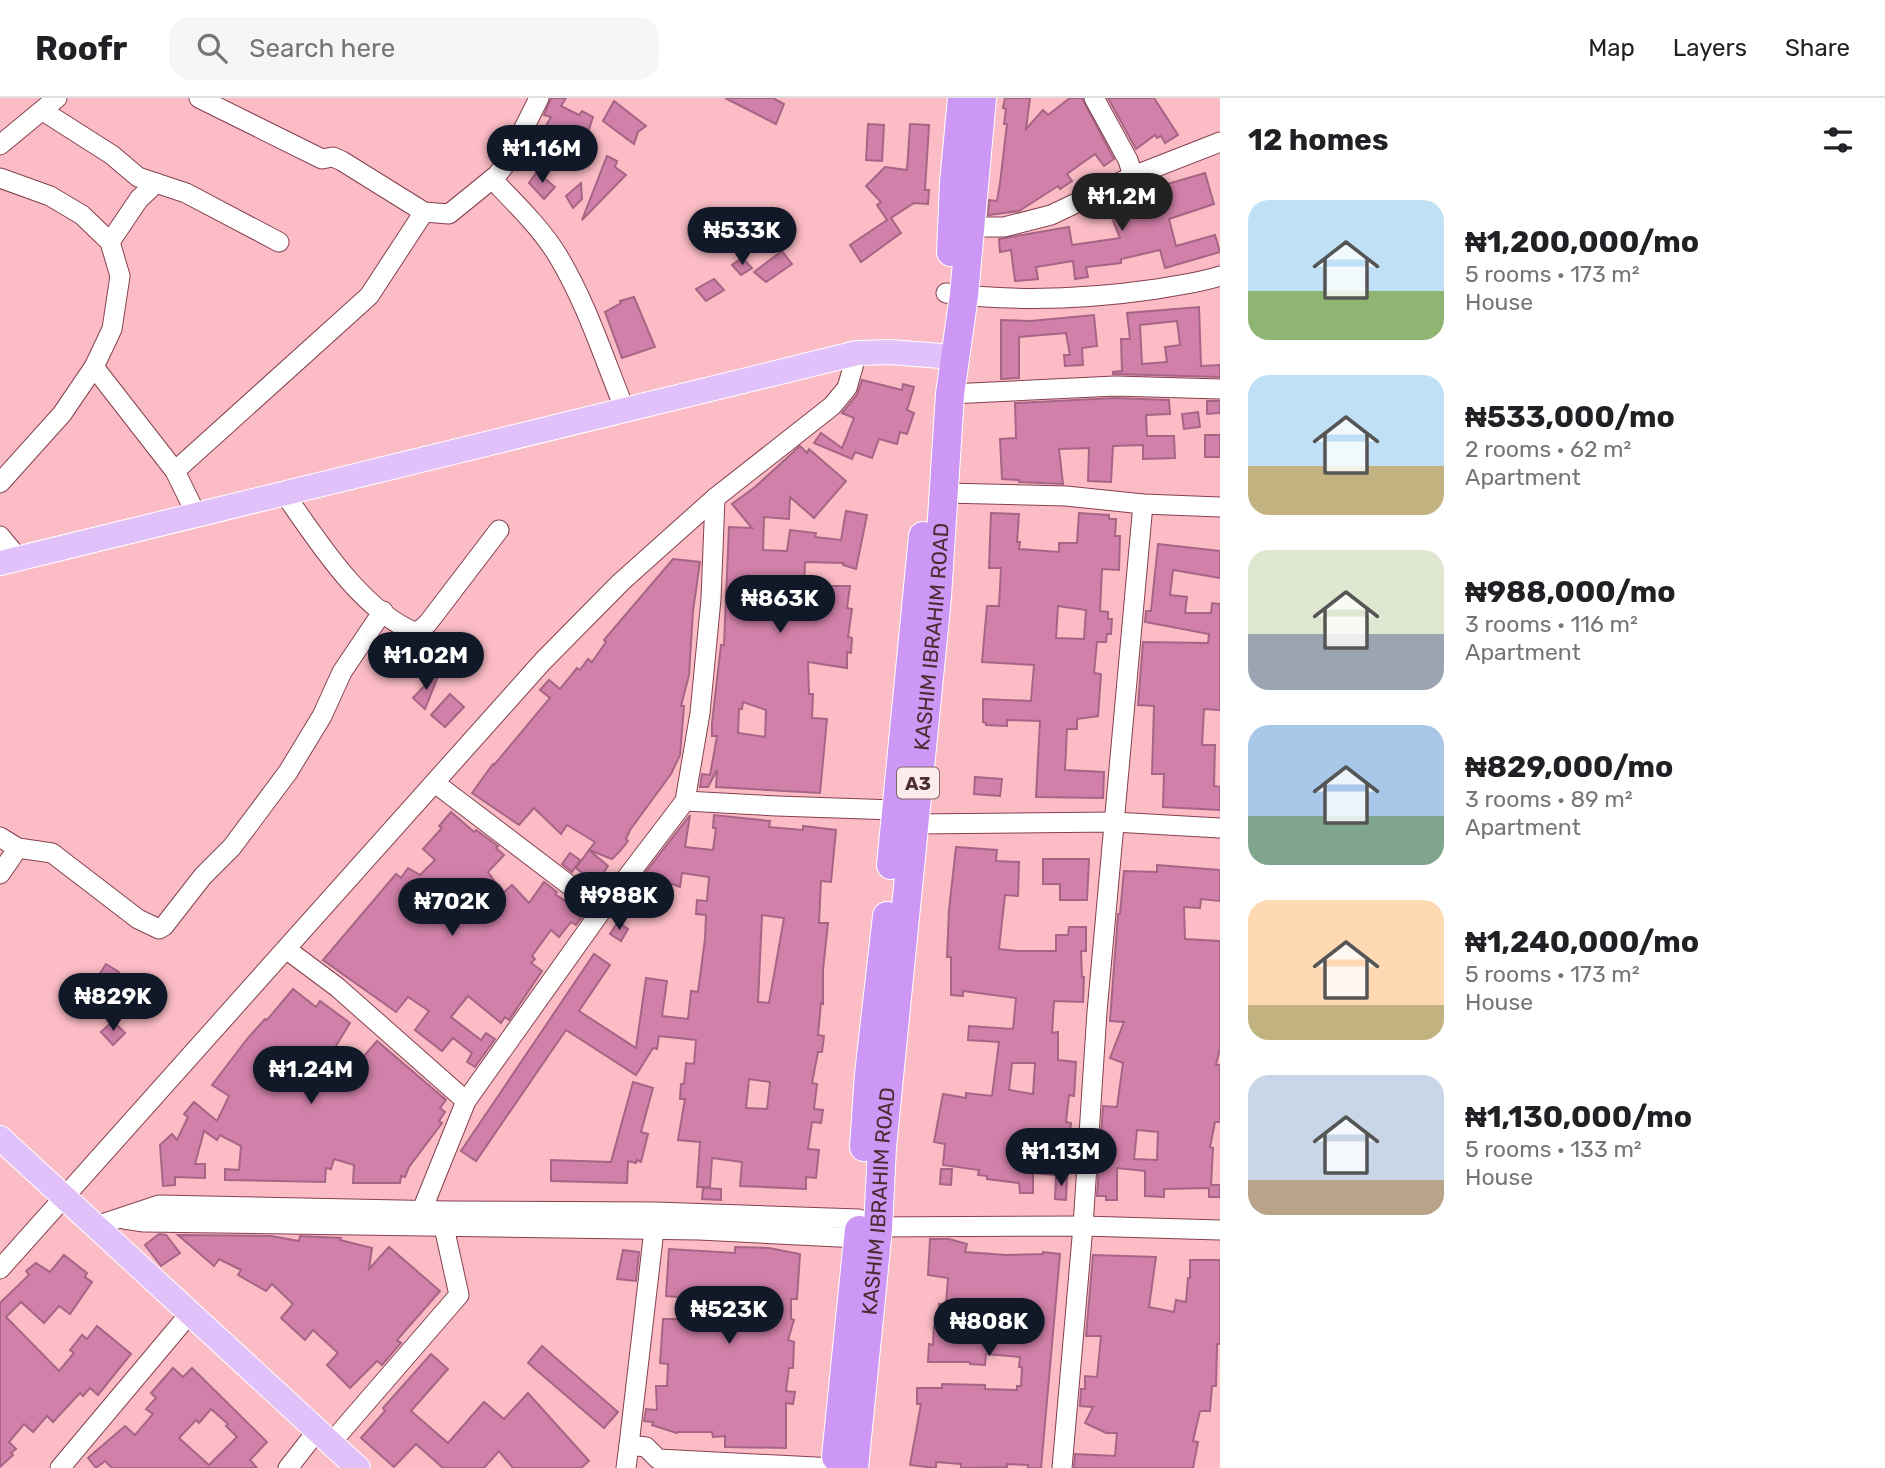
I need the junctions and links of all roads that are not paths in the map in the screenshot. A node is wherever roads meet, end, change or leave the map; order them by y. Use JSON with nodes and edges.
{"nodes":[{"id":1,"x":199,"y":98,"type":"edge"},
{"id":2,"x":539,"y":98,"type":"edge"},
{"id":3,"x":962,"y":98,"type":"edge"},
{"id":4,"x":982,"y":98,"type":"edge"},
{"id":5,"x":1094,"y":98,"type":"edge"},
{"id":6,"x":50,"y":104,"type":"edge"},
{"id":7,"x":1220,"y":142,"type":"edge"},
{"id":8,"x":0,"y":145,"type":"edge"},
{"id":9,"x":1132,"y":176,"type":"junction"},
{"id":10,"x":0,"y":178,"type":"edge"},
{"id":11,"x":492,"y":179,"type":"junction"},
{"id":12,"x":156,"y":183,"type":"junction"},
{"id":13,"x":424,"y":212,"type":"junction"},
{"id":14,"x":971,"y":227,"type":"junction"},
{"id":15,"x":110,"y":242,"type":"junction"},
{"id":16,"x":279,"y":242,"type":"dead end"},
{"id":17,"x":1220,"y":276,"type":"edge"},
{"id":18,"x":955,"y":294,"type":"junction"},
{"id":19,"x":858,"y":353,"type":"junction"},
{"id":20,"x":946,"y":356,"type":"junction"},
{"id":21,"x":94,"y":367,"type":"junction"},
{"id":22,"x":1220,"y":389,"type":"edge"},
{"id":23,"x":950,"y":394,"type":"junction"},
{"id":24,"x":625,"y":410,"type":"junction"},
{"id":25,"x":175,"y":471,"type":"junction"},
{"id":26,"x":0,"y":483,"type":"edge"},
{"id":27,"x":284,"y":493,"type":"junction"},
{"id":28,"x":944,"y":493,"type":"junction"},
{"id":29,"x":715,"y":498,"type":"junction"},
{"id":30,"x":1143,"y":504,"type":"junction"},
{"id":31,"x":1220,"y":507,"type":"edge"},
{"id":32,"x":196,"y":514,"type":"junction"},
{"id":33,"x":499,"y":530,"type":"dead end"},
{"id":34,"x":0,"y":536,"type":"edge"},
{"id":35,"x":9,"y":560,"type":"edge"},
{"id":36,"x":383,"y":611,"type":"junction"},
{"id":37,"x":435,"y":783,"type":"junction"},
{"id":38,"x":685,"y":801,"type":"junction"},
{"id":39,"x":905,"y":817,"type":"junction"},
{"id":40,"x":1114,"y":822,"type":"junction"},
{"id":41,"x":1220,"y":828,"type":"edge"},
{"id":42,"x":0,"y":837,"type":"edge"},
{"id":43,"x":18,"y":848,"type":"junction"},
{"id":44,"x":0,"y":874,"type":"edge"},
{"id":45,"x":602,"y":910,"type":"junction"},
{"id":46,"x":286,"y":949,"type":"junction"},
{"id":47,"x":466,"y":1101,"type":"junction"},
{"id":48,"x":0,"y":1138,"type":"edge"},
{"id":49,"x":64,"y":1197,"type":"junction"},
{"id":50,"x":422,"y":1210,"type":"junction"},
{"id":51,"x":106,"y":1222,"type":"junction"},
{"id":52,"x":1083,"y":1226,"type":"junction"},
{"id":53,"x":444,"y":1227,"type":"junction"},
{"id":54,"x":863,"y":1228,"type":"junction"},
{"id":55,"x":654,"y":1230,"type":"junction"},
{"id":56,"x":1220,"y":1230,"type":"edge"},
{"id":57,"x":0,"y":1269,"type":"edge"},
{"id":58,"x":191,"y":1312,"type":"junction"},
{"id":59,"x":324,"y":1437,"type":"junction"},
{"id":60,"x":629,"y":1444,"type":"junction"},
{"id":61,"x":60,"y":1468,"type":"edge"},
{"id":62,"x":288,"y":1468,"type":"edge"},
{"id":63,"x":358,"y":1468,"type":"edge"},
{"id":64,"x":626,"y":1468,"type":"edge"},
{"id":65,"x":835,"y":1468,"type":"edge"},
{"id":66,"x":855,"y":1468,"type":"edge"},
{"id":67,"x":1062,"y":1468,"type":"edge"}],
"edges":[{"from":1,"to":13,"type":"street"},
{"from":2,"to":11,"type":"street"},
{"from":3,"to":18,"type":"highway","name":"KASHIM IBRAHIM ROAD","number":"A3"},
{"from":4,"to":14,"type":"highway","name":"KASHIM IBRAHIM ROAD","number":"A3"},
{"from":5,"to":9,"type":"street"},
{"from":6,"to":8,"type":"street"},
{"from":6,"to":12,"type":"street"},
{"from":7,"to":9,"type":"street"},
{"from":9,"to":14,"type":"street"},
{"from":10,"to":15,"type":"street"},
{"from":11,"to":13,"type":"street"},
{"from":11,"to":24,"type":"street"},
{"from":12,"to":15,"type":"street"},
{"from":12,"to":16,"type":"street"},
{"from":13,"to":25,"type":"street"},
{"from":14,"to":18,"type":"highway","name":"KASHIM IBRAHIM ROAD","number":"A3"},
{"from":15,"to":21,"type":"street"},
{"from":17,"to":18,"type":"street"},
{"from":18,"to":20,"type":"highway","name":"KASHIM IBRAHIM ROAD","number":"A3"},
{"from":19,"to":20,"type":"main road"},
{"from":19,"to":24,"type":"main road"},
{"from":19,"to":29,"type":"street"},
{"from":20,"to":23,"type":"highway","name":"KASHIM IBRAHIM ROAD","number":"A3"},
{"from":20,"to":39,"type":"highway","name":"KASHIM IBRAHIM ROAD","number":"A3"},
{"from":21,"to":25,"type":"street"},
{"from":21,"to":26,"type":"street"},
{"from":22,"to":23,"type":"street"},
{"from":23,"to":28,"type":"highway","name":"KASHIM IBRAHIM ROAD","number":"A3"},
{"from":24,"to":27,"type":"main road"},
{"from":25,"to":32,"type":"street"},
{"from":27,"to":32,"type":"main road"},
{"from":27,"to":36,"type":"street"},
{"from":28,"to":30,"type":"street"},
{"from":28,"to":39,"type":"highway","name":"KASHIM IBRAHIM ROAD","number":"A3"},
{"from":29,"to":37,"type":"street"},
{"from":29,"to":38,"type":"street"},
{"from":30,"to":31,"type":"street"},
{"from":30,"to":40,"type":"street"},
{"from":32,"to":35,"type":"main road"},
{"from":33,"to":36,"type":"street"},
{"from":34,"to":35,"type":"street"},
{"from":36,"to":43,"type":"street"},
{"from":37,"to":45,"type":"street"},
{"from":37,"to":46,"type":"street"},
{"from":38,"to":39,"type":"street"},
{"from":38,"to":45,"type":"street"},
{"from":39,"to":40,"type":"street"},
{"from":39,"to":54,"type":"highway","name":"KASHIM IBRAHIM ROAD","number":"A3"},
{"from":40,"to":41,"type":"street"},
{"from":40,"to":52,"type":"street"},
{"from":42,"to":43,"type":"street"},
{"from":43,"to":44,"type":"street"},
{"from":45,"to":47,"type":"street"},
{"from":46,"to":47,"type":"street"},
{"from":46,"to":49,"type":"street"},
{"from":47,"to":50,"type":"street"},
{"from":48,"to":49,"type":"main road"},
{"from":49,"to":51,"type":"main road"},
{"from":49,"to":57,"type":"street"},
{"from":50,"to":51,"type":"street"},
{"from":50,"to":54,"type":"street"},
{"from":51,"to":53,"type":"street"},
{"from":51,"to":58,"type":"main road"},
{"from":52,"to":54,"type":"street"},
{"from":52,"to":56,"type":"street"},
{"from":52,"to":67,"type":"street"},
{"from":53,"to":55,"type":"street"},
{"from":53,"to":59,"type":"street"},
{"from":54,"to":55,"type":"street"},
{"from":54,"to":65,"type":"highway","name":"KASHIM IBRAHIM ROAD","number":"A3"},
{"from":54,"to":66,"type":"highway","name":"KASHIM IBRAHIM ROAD","number":"A3"},
{"from":55,"to":60,"type":"street"},
{"from":58,"to":59,"type":"main road"},
{"from":58,"to":61,"type":"street"},
{"from":59,"to":62,"type":"street"},
{"from":59,"to":63,"type":"main road"},
{"from":60,"to":64,"type":"street"},
{"from":60,"to":65,"type":"street"}]}
